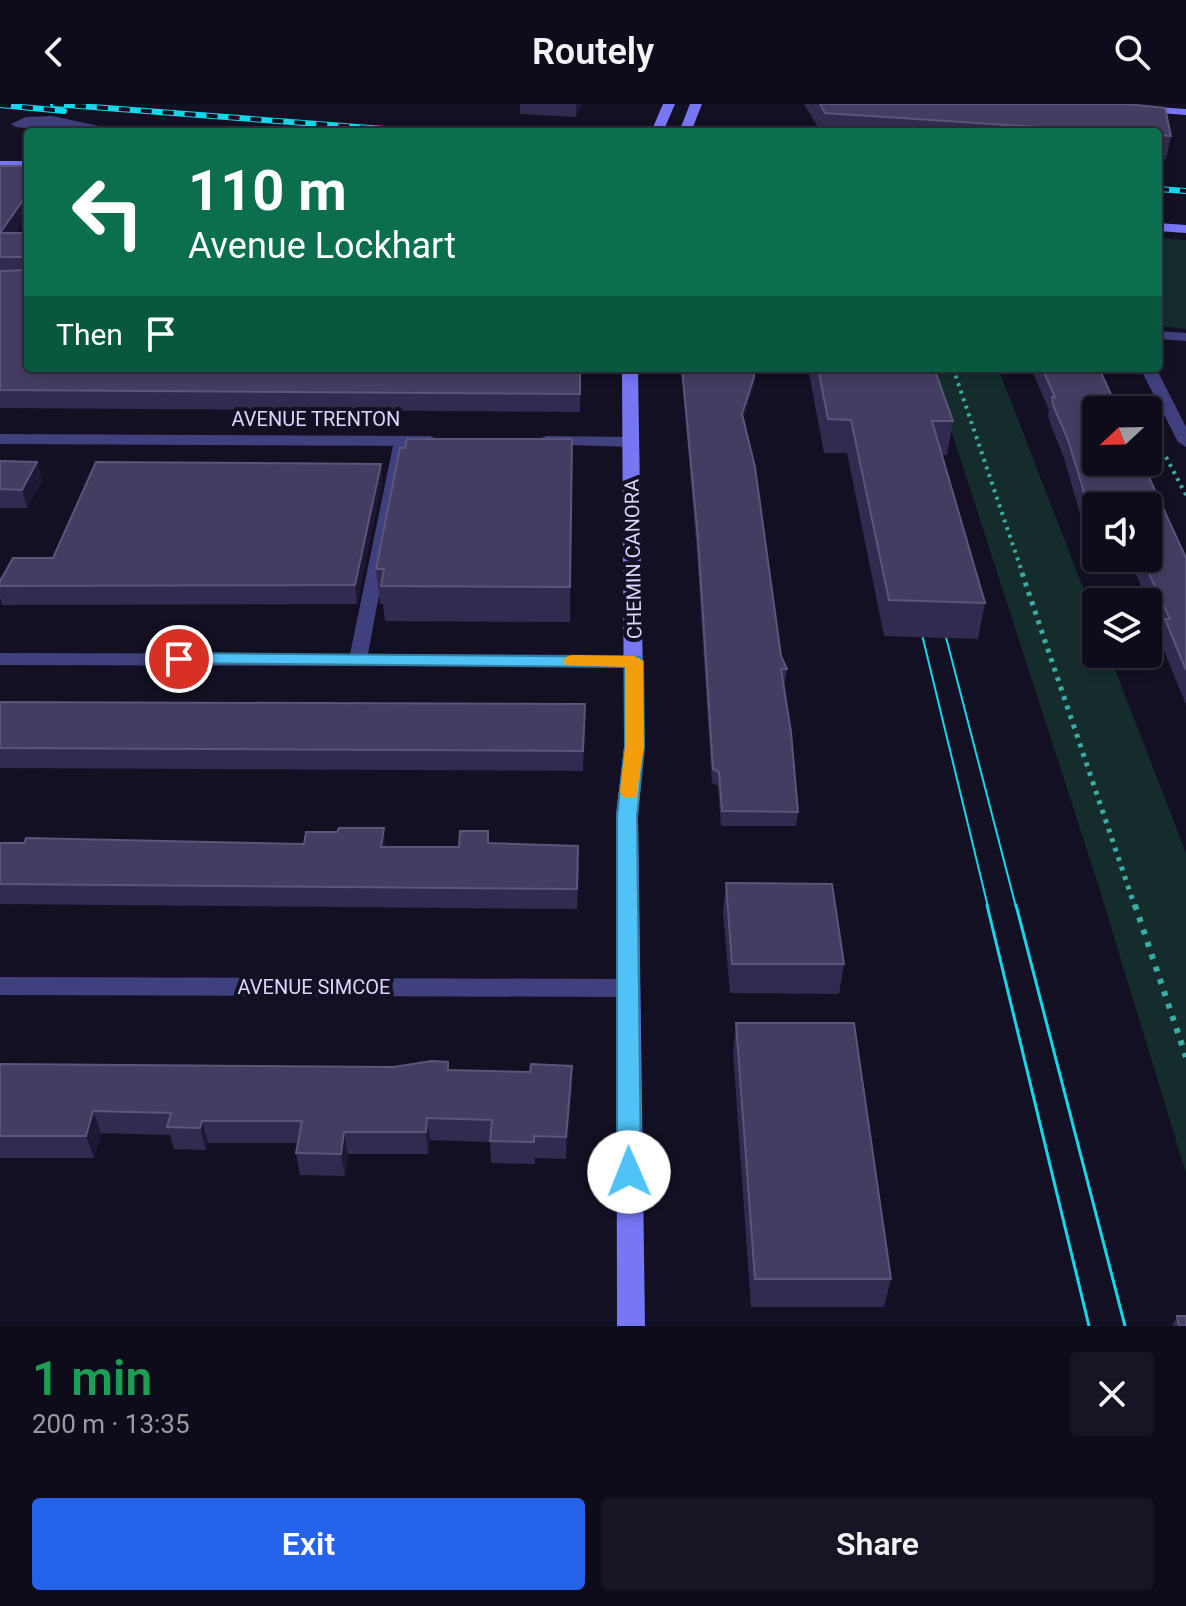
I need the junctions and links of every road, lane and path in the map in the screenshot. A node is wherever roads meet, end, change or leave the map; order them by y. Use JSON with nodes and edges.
{"nodes":[{"id":1,"x":669,"y":104,"type":"edge"},
{"id":2,"x":696,"y":104,"type":"edge"},
{"id":3,"x":1125,"y":108,"type":"edge"},
{"id":4,"x":1186,"y":112,"type":"edge"},
{"id":5,"x":58,"y":128,"type":"edge"},
{"id":6,"x":98,"y":128,"type":"edge"},
{"id":7,"x":659,"y":128,"type":"edge"},
{"id":8,"x":687,"y":128,"type":"edge"},
{"id":9,"x":0,"y":153,"type":"edge"},
{"id":10,"x":24,"y":153,"type":"edge"},
{"id":11,"x":0,"y":165,"type":"edge"},
{"id":12,"x":24,"y":165,"type":"edge"},
{"id":13,"x":1162,"y":213,"type":"edge"},
{"id":14,"x":1186,"y":215,"type":"edge"},
{"id":15,"x":1162,"y":227,"type":"edge"},
{"id":16,"x":1186,"y":229,"type":"edge"},
{"id":17,"x":1162,"y":335,"type":"edge"},
{"id":18,"x":1186,"y":337,"type":"edge"},
{"id":19,"x":630,"y":372,"type":"edge"},
{"id":20,"x":954,"y":372,"type":"edge"},
{"id":21,"x":1150,"y":372,"type":"edge"},
{"id":22,"x":0,"y":439,"type":"edge"},
{"id":23,"x":401,"y":441,"type":"junction"},
{"id":24,"x":447,"y":441,"type":"edge"},
{"id":25,"x":523,"y":441,"type":"edge"},
{"id":26,"x":631,"y":442,"type":"junction"},
{"id":27,"x":1186,"y":442,"type":"edge"},
{"id":28,"x":0,"y":659,"type":"edge"},
{"id":29,"x":358,"y":659,"type":"junction"},
{"id":30,"x":634,"y":661,"type":"junction"},
{"id":31,"x":0,"y":986,"type":"edge"},
{"id":32,"x":627,"y":988,"type":"junction"},
{"id":33,"x":1186,"y":1057,"type":"edge"},
{"id":34,"x":631,"y":1326,"type":"edge"}],
"edges":[{"from":1,"to":7,"type":"street"},
{"from":2,"to":8,"type":"street"},
{"from":3,"to":4,"type":"street"},
{"from":5,"to":6,"type":"lane"},
{"from":9,"to":10,"type":"street"},
{"from":11,"to":12,"type":"street"},
{"from":13,"to":14,"type":"street"},
{"from":15,"to":16,"type":"street"},
{"from":17,"to":18,"type":"street"},
{"from":19,"to":26,"type":"street","name":"CHEMIN CANORA"},
{"from":20,"to":33,"type":"path"},
{"from":21,"to":27,"type":"street"},
{"from":22,"to":23,"type":"street","name":"AVENUE TRENTON"},
{"from":23,"to":24,"type":"street","name":"AVENUE TRENTON"},
{"from":23,"to":29,"type":"lane"},
{"from":25,"to":26,"type":"street"},
{"from":26,"to":30,"type":"street","name":"CHEMIN CANORA"},
{"from":28,"to":29,"type":"street"},
{"from":29,"to":30,"type":"street"},
{"from":30,"to":32,"type":"street","name":"CHEMIN CANORA"},
{"from":31,"to":32,"type":"street","name":"AVENUE SIMCOE"},
{"from":32,"to":34,"type":"street","name":"CHEMIN CANORA"}]}
